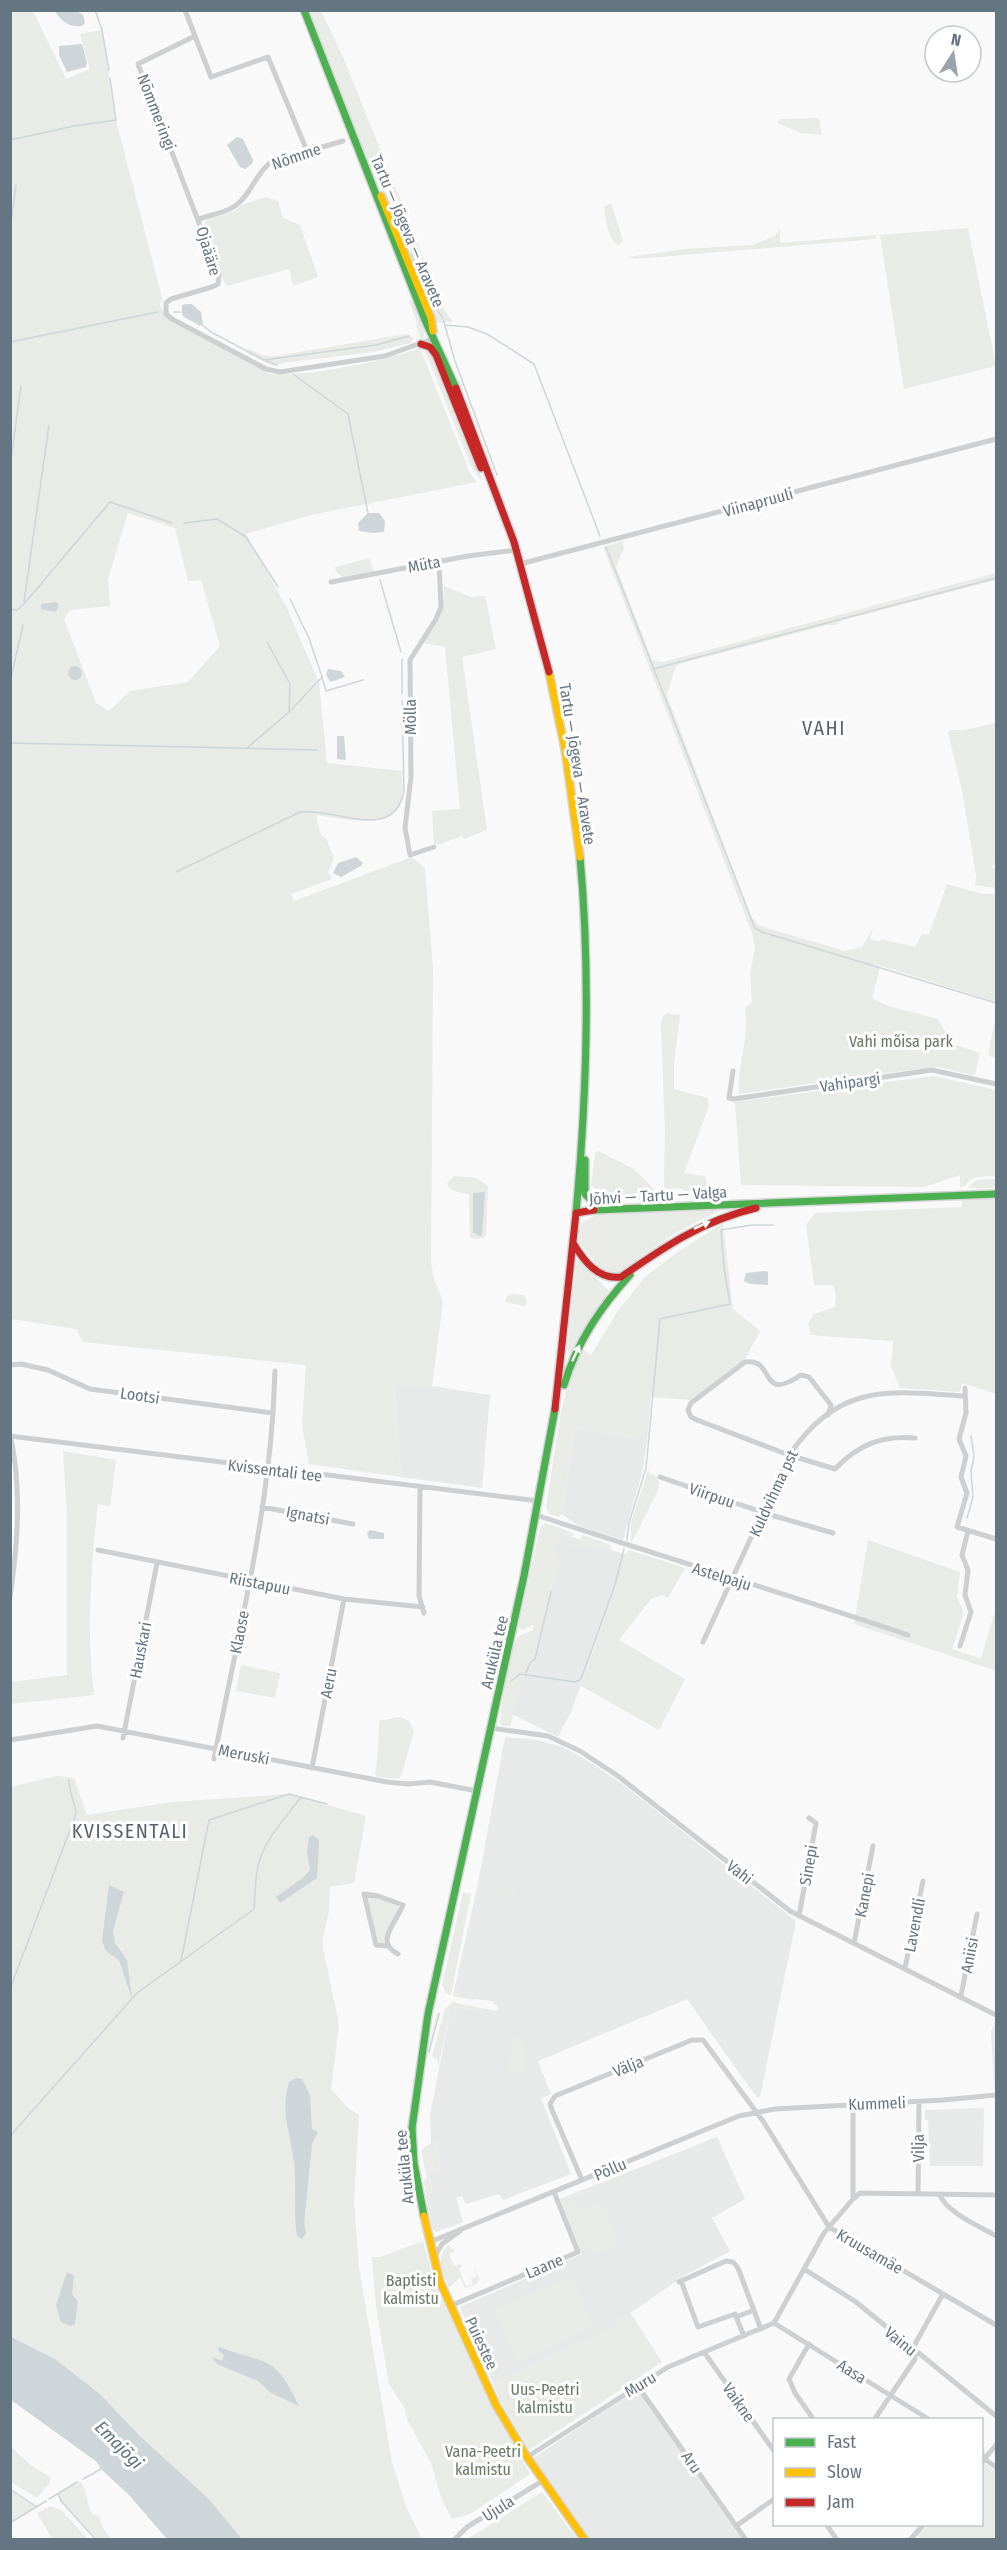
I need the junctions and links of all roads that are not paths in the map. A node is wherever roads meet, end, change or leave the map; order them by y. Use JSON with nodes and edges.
{"nodes":[{"id":1,"x":185,"y":10,"type":"edge"},
{"id":2,"x":304,"y":10,"type":"edge"},
{"id":3,"x":195,"y":36,"type":"junction"},
{"id":4,"x":343,"y":141,"type":"dead end"},
{"id":5,"x":307,"y":151,"type":"junction"},
{"id":6,"x":199,"y":219,"type":"junction"},
{"id":7,"x":435,"y":338,"type":"junction"},
{"id":8,"x":421,"y":344,"type":"junction"},
{"id":9,"x":996,"y":440,"type":"edge"},
{"id":10,"x":500,"y":507,"type":"junction"},
{"id":11,"x":516,"y":550,"type":"junction"},
{"id":12,"x":439,"y":562,"type":"junction"},
{"id":13,"x":520,"y":564,"type":"junction"},
{"id":14,"x":331,"y":582,"type":"dead end"},
{"id":15,"x":434,"y":847,"type":"dead end"},
{"id":16,"x":733,"y":1071,"type":"dead end"},
{"id":17,"x":996,"y":1084,"type":"edge"},
{"id":18,"x":583,"y":1137,"type":"junction"},
{"id":19,"x":996,"y":1194,"type":"edge"},
{"id":20,"x":795,"y":1202,"type":"junction"},
{"id":21,"x":601,"y":1209,"type":"junction"},
{"id":22,"x":576,"y":1213,"type":"junction"},
{"id":23,"x":573,"y":1243,"type":"junction"},
{"id":24,"x":651,"y":1254,"type":"junction"},
{"id":25,"x":10,"y":1365,"type":"edge"},
{"id":26,"x":275,"y":1371,"type":"dead end"},
{"id":27,"x":965,"y":1388,"type":"dead end"},
{"id":28,"x":965,"y":1396,"type":"junction"},
{"id":29,"x":273,"y":1413,"type":"junction"},
{"id":30,"x":828,"y":1414,"type":"junction"},
{"id":31,"x":552,"y":1428,"type":"junction"},
{"id":32,"x":11,"y":1436,"type":"edge"},
{"id":33,"x":915,"y":1438,"type":"dead end"},
{"id":34,"x":789,"y":1455,"type":"junction"},
{"id":35,"x":269,"y":1469,"type":"junction"},
{"id":36,"x":660,"y":1477,"type":"dead end"},
{"id":37,"x":420,"y":1488,"type":"junction"},
{"id":38,"x":539,"y":1501,"type":"junction"},
{"id":39,"x":262,"y":1506,"type":"junction"},
{"id":40,"x":764,"y":1513,"type":"junction"},
{"id":41,"x":536,"y":1515,"type":"junction"},
{"id":42,"x":353,"y":1524,"type":"dead end"},
{"id":43,"x":969,"y":1531,"type":"junction"},
{"id":44,"x":833,"y":1533,"type":"dead end"},
{"id":45,"x":996,"y":1539,"type":"edge"},
{"id":46,"x":98,"y":1550,"type":"dead end"},
{"id":47,"x":157,"y":1563,"type":"junction"},
{"id":48,"x":733,"y":1579,"type":"junction"},
{"id":49,"x":249,"y":1581,"type":"junction"},
{"id":50,"x":10,"y":1597,"type":"edge"},
{"id":51,"x":344,"y":1599,"type":"junction"},
{"id":52,"x":908,"y":1635,"type":"dead end"},
{"id":53,"x":703,"y":1642,"type":"dead end"},
{"id":54,"x":960,"y":1646,"type":"dead end"},
{"id":55,"x":491,"y":1728,"type":"junction"},
{"id":56,"x":124,"y":1731,"type":"junction"},
{"id":57,"x":123,"y":1738,"type":"dead end"},
{"id":58,"x":10,"y":1740,"type":"edge"},
{"id":59,"x":216,"y":1749,"type":"junction"},
{"id":60,"x":214,"y":1759,"type":"dead end"},
{"id":61,"x":312,"y":1768,"type":"junction"},
{"id":62,"x":477,"y":1791,"type":"junction"},
{"id":63,"x":809,"y":1818,"type":"dead end"},
{"id":64,"x":873,"y":1846,"type":"dead end"},
{"id":65,"x":922,"y":1881,"type":"dead end"},
{"id":66,"x":977,"y":1914,"type":"dead end"},
{"id":67,"x":799,"y":1916,"type":"junction"},
{"id":68,"x":854,"y":1943,"type":"junction"},
{"id":69,"x":387,"y":1946,"type":"junction"},
{"id":70,"x":398,"y":1954,"type":"dead end"},
{"id":71,"x":905,"y":1968,"type":"junction"},
{"id":72,"x":961,"y":1996,"type":"junction"},
{"id":73,"x":996,"y":2015,"type":"edge"},
{"id":74,"x":996,"y":2095,"type":"edge"},
{"id":75,"x":918,"y":2102,"type":"junction"},
{"id":76,"x":853,"y":2104,"type":"junction"},
{"id":77,"x":757,"y":2112,"type":"junction"},
{"id":78,"x":582,"y":2180,"type":"junction"},
{"id":79,"x":554,"y":2192,"type":"junction"},
{"id":80,"x":918,"y":2194,"type":"junction"},
{"id":81,"x":940,"y":2194,"type":"junction"},
{"id":82,"x":996,"y":2195,"type":"edge"},
{"id":83,"x":853,"y":2199,"type":"junction"},
{"id":84,"x":464,"y":2228,"type":"junction"},
{"id":85,"x":830,"y":2228,"type":"junction"},
{"id":86,"x":996,"y":2236,"type":"edge"},
{"id":87,"x":430,"y":2242,"type":"junction"},
{"id":88,"x":434,"y":2262,"type":"junction"},
{"id":89,"x":804,"y":2269,"type":"junction"},
{"id":90,"x":943,"y":2294,"type":"junction"},
{"id":91,"x":450,"y":2306,"type":"junction"},
{"id":92,"x":754,"y":2310,"type":"junction"},
{"id":93,"x":736,"y":2317,"type":"junction"},
{"id":94,"x":774,"y":2323,"type":"junction"},
{"id":95,"x":996,"y":2325,"type":"edge"},
{"id":96,"x":762,"y":2329,"type":"junction"},
{"id":97,"x":744,"y":2336,"type":"junction"},
{"id":98,"x":808,"y":2344,"type":"junction"},
{"id":99,"x":915,"y":2351,"type":"junction"},
{"id":100,"x":704,"y":2352,"type":"junction"},
{"id":101,"x":637,"y":2385,"type":"junction"},
{"id":102,"x":891,"y":2395,"type":"junction"},
{"id":103,"x":996,"y":2416,"type":"edge"},
{"id":104,"x":813,"y":2418,"type":"edge"},
{"id":105,"x":875,"y":2418,"type":"edge"},
{"id":106,"x":927,"y":2418,"type":"edge"},
{"id":107,"x":996,"y":2445,"type":"edge"},
{"id":108,"x":773,"y":2450,"type":"edge"},
{"id":109,"x":527,"y":2457,"type":"junction"},
{"id":110,"x":983,"y":2457,"type":"edge"},
{"id":111,"x":983,"y":2459,"type":"edge"},
{"id":112,"x":996,"y":2467,"type":"edge"},
{"id":113,"x":544,"y":2480,"type":"junction"},
{"id":114,"x":773,"y":2500,"type":"edge"},
{"id":115,"x":736,"y":2526,"type":"junction"},
{"id":116,"x":827,"y":2526,"type":"edge"},
{"id":117,"x":922,"y":2526,"type":"edge"},
{"id":118,"x":454,"y":2540,"type":"edge"},
{"id":119,"x":585,"y":2540,"type":"edge"},
{"id":120,"x":746,"y":2540,"type":"edge"},
{"id":121,"x":837,"y":2540,"type":"edge"},
{"id":122,"x":910,"y":2540,"type":"edge"}],
"edges":[{"from":1,"to":3,"type":"street"},
{"from":2,"to":7,"type":"main road","name":"Tartu — Jõgeva — Aravete"},
{"from":3,"to":5,"type":"street"},
{"from":3,"to":6,"type":"street","name":"Nõmmeringi"},
{"from":4,"to":5,"type":"street","name":"Nõmme"},
{"from":5,"to":6,"type":"street","name":"Nõmme"},
{"from":6,"to":8,"type":"street","name":"Ojaääre"},
{"from":7,"to":8,"type":"street"},
{"from":7,"to":10,"type":"main road","name":"Tartu — Jõgeva — Aravete"},
{"from":8,"to":10,"type":"main road"},
{"from":9,"to":13,"type":"street","name":"Viinapruuli"},
{"from":10,"to":11,"type":"main road","name":"Tartu — Jõgeva — Aravete"},
{"from":11,"to":12,"type":"street","name":"Müta"},
{"from":11,"to":13,"type":"main road","name":"Tartu — Jõgeva — Aravete"},
{"from":12,"to":14,"type":"street","name":"Müta"},
{"from":12,"to":15,"type":"street","name":"Mölla"},
{"from":13,"to":18,"type":"main road","name":"Tartu — Jõgeva — Aravete"},
{"from":16,"to":17,"type":"street","name":"Vahipargi"},
{"from":18,"to":21,"type":"main road"},
{"from":18,"to":22,"type":"main road","name":"Tartu — Jõgeva — Aravete"},
{"from":19,"to":20,"type":"main road","name":"Jõhvi — Tartu — Valga"},
{"from":20,"to":21,"type":"main road","name":"Jõhvi — Tartu — Valga"},
{"from":24,"to":20,"type":"main road","one_way":true},
{"from":21,"to":22,"type":"main road","name":"Jõhvi — Tartu — Valga"},
{"from":22,"to":23,"type":"main road","name":"Jõhvi — Tartu — Valga"},
{"from":23,"to":24,"type":"main road"},
{"from":23,"to":31,"type":"main road","name":"Jõhvi — Tartu — Valga"},
{"from":31,"to":24,"type":"main road","one_way":true},
{"from":25,"to":29,"type":"street","name":"Lootsi"},
{"from":26,"to":29,"type":"street"},
{"from":27,"to":28,"type":"street"},
{"from":28,"to":30,"type":"street","name":"Kuldvihma pst"},
{"from":28,"to":43,"type":"street"},
{"from":29,"to":35,"type":"street"},
{"from":30,"to":34,"type":"street","name":"Kuldvihma pst"},
{"from":30,"to":34,"type":"street"},
{"from":31,"to":38,"type":"main road","name":"Jõhvi — Tartu — Valga"},
{"from":32,"to":35,"type":"street","name":"Kvissentali tee"},
{"from":32,"to":50,"type":"street"},
{"from":33,"to":34,"type":"street"},
{"from":34,"to":40,"type":"street","name":"Kuldvihma pst"},
{"from":35,"to":37,"type":"street","name":"Kvissentali tee"},
{"from":35,"to":39,"type":"street","name":"Klaose"},
{"from":36,"to":40,"type":"street","name":"Viirpuu"},
{"from":37,"to":38,"type":"street","name":"Kvissentali tee"},
{"from":37,"to":51,"type":"street","name":"Riistapuu"},
{"from":38,"to":41,"type":"main road","name":"Aruküla tee"},
{"from":39,"to":42,"type":"street","name":"Ignatsi"},
{"from":39,"to":49,"type":"street","name":"Klaose"},
{"from":40,"to":44,"type":"street","name":"Viirpuu"},
{"from":40,"to":48,"type":"street","name":"Kuldvihma pst"},
{"from":41,"to":48,"type":"street","name":"Astelpaju"},
{"from":41,"to":55,"type":"main road","name":"Aruküla tee"},
{"from":43,"to":45,"type":"street"},
{"from":43,"to":54,"type":"street"},
{"from":46,"to":47,"type":"street","name":"Riistapuu"},
{"from":47,"to":49,"type":"street","name":"Riistapuu"},
{"from":47,"to":56,"type":"street","name":"Hauskari"},
{"from":48,"to":52,"type":"street","name":"Astelpaju"},
{"from":48,"to":53,"type":"street","name":"Kuldvihma pst"},
{"from":49,"to":51,"type":"street","name":"Riistapuu"},
{"from":49,"to":59,"type":"street","name":"Klaose"},
{"from":51,"to":61,"type":"street","name":"Aeru"},
{"from":55,"to":62,"type":"main road","name":"Aruküla tee"},
{"from":55,"to":67,"type":"street","name":"Vahi"},
{"from":56,"to":57,"type":"street","name":"Hauskari"},
{"from":56,"to":58,"type":"street","name":"Meruski"},
{"from":56,"to":59,"type":"street","name":"Meruski"},
{"from":59,"to":60,"type":"street","name":"Klaose"},
{"from":59,"to":61,"type":"street","name":"Meruski"},
{"from":61,"to":62,"type":"street","name":"Meruski"},
{"from":62,"to":87,"type":"main road","name":"Aruküla tee"},
{"from":63,"to":67,"type":"street","name":"Sinepi"},
{"from":64,"to":68,"type":"street","name":"Kanepi"},
{"from":65,"to":71,"type":"street","name":"Lavendli"},
{"from":66,"to":72,"type":"street","name":"Aniisi"},
{"from":67,"to":68,"type":"street","name":"Vahi"},
{"from":68,"to":71,"type":"street","name":"Vahi"},
{"from":69,"to":69,"type":"street"},
{"from":69,"to":70,"type":"street"},
{"from":71,"to":72,"type":"street","name":"Vahi"},
{"from":72,"to":73,"type":"street","name":"Vahi"},
{"from":74,"to":75,"type":"street","name":"Kummeli"},
{"from":75,"to":76,"type":"street","name":"Kummeli"},
{"from":75,"to":80,"type":"street","name":"Vilja"},
{"from":76,"to":77,"type":"street","name":"Kummeli"},
{"from":76,"to":83,"type":"street"},
{"from":77,"to":78,"type":"street","name":"Põllu"},
{"from":77,"to":78,"type":"street","name":"Välja"},
{"from":77,"to":85,"type":"street","name":"Kruusamäe"},
{"from":78,"to":79,"type":"street","name":"Põllu"},
{"from":79,"to":84,"type":"street","name":"Põllu"},
{"from":79,"to":91,"type":"street","name":"Laane"},
{"from":80,"to":81,"type":"street"},
{"from":80,"to":83,"type":"street"},
{"from":81,"to":82,"type":"street"},
{"from":81,"to":86,"type":"street"},
{"from":83,"to":85,"type":"street"},
{"from":84,"to":87,"type":"street","name":"Põllu"},
{"from":84,"to":88,"type":"street","name":"Põllu"},
{"from":85,"to":89,"type":"street"},
{"from":85,"to":90,"type":"street","name":"Kruusamäe"},
{"from":87,"to":88,"type":"main road","name":"Puiestee"},
{"from":88,"to":91,"type":"main road","name":"Puiestee"},
{"from":89,"to":94,"type":"street"},
{"from":89,"to":99,"type":"street","name":"Vainu"},
{"from":90,"to":95,"type":"street","name":"Kruusamäe"},
{"from":90,"to":99,"type":"street"},
{"from":91,"to":109,"type":"main road","name":"Puiestee"},
{"from":92,"to":93,"type":"street"},
{"from":92,"to":93,"type":"street"},
{"from":92,"to":96,"type":"street"},
{"from":93,"to":97,"type":"street"},
{"from":94,"to":96,"type":"street","name":"Muru"},
{"from":94,"to":98,"type":"street","name":"Aasa"},
{"from":96,"to":97,"type":"street","name":"Muru"},
{"from":97,"to":100,"type":"street","name":"Muru"},
{"from":98,"to":102,"type":"street","name":"Aasa"},
{"from":98,"to":104,"type":"street"},
{"from":99,"to":102,"type":"street"},
{"from":99,"to":103,"type":"street","name":"Vainu"},
{"from":100,"to":101,"type":"street","name":"Muru"},
{"from":100,"to":108,"type":"street","name":"Vaikne"},
{"from":101,"to":109,"type":"street","name":"Muru"},
{"from":101,"to":115,"type":"street","name":"Aru"},
{"from":102,"to":105,"type":"street"},
{"from":102,"to":106,"type":"street","name":"Aasa"},
{"from":107,"to":110,"type":"street"},
{"from":109,"to":113,"type":"main road","name":"Puiestee"},
{"from":111,"to":112,"type":"street"},
{"from":113,"to":118,"type":"street","name":"Ujula"},
{"from":113,"to":119,"type":"main road","name":"Puiestee"},
{"from":114,"to":115,"type":"street"},
{"from":115,"to":120,"type":"street","name":"Aru"},
{"from":116,"to":121,"type":"street"},
{"from":117,"to":122,"type":"street"}]}
